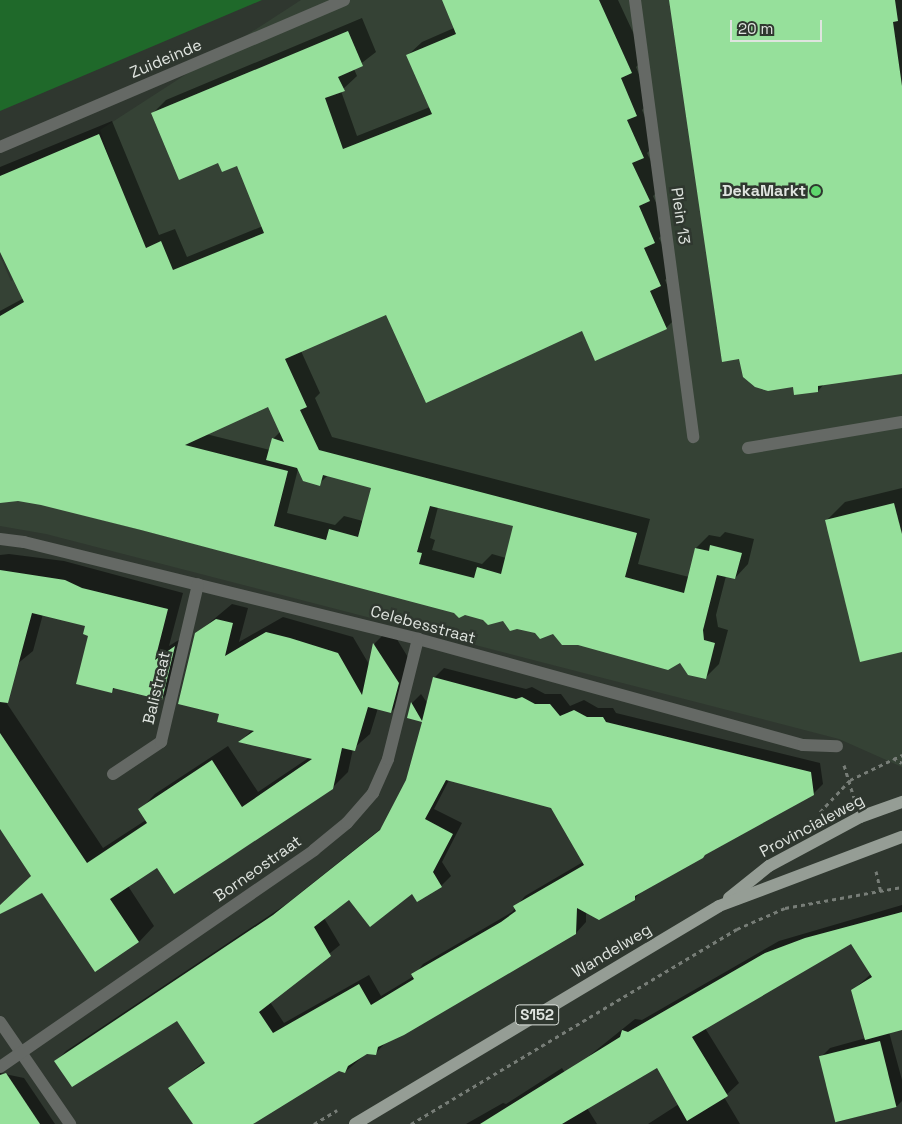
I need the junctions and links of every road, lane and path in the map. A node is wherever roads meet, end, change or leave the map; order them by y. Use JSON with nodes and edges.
{"nodes":[{"id":1,"x":344,"y":0,"type":"edge"},
{"id":2,"x":635,"y":0,"type":"edge"},
{"id":3,"x":0,"y":147,"type":"edge"},
{"id":4,"x":902,"y":422,"type":"edge"},
{"id":5,"x":693,"y":437,"type":"dead end"},
{"id":6,"x":748,"y":448,"type":"dead end"},
{"id":7,"x":0,"y":540,"type":"edge"},
{"id":8,"x":198,"y":584,"type":"junction"},
{"id":9,"x":418,"y":639,"type":"junction"},
{"id":10,"x":837,"y":746,"type":"dead end"},
{"id":11,"x":902,"y":755,"type":"edge"},
{"id":12,"x":892,"y":758,"type":"junction"},
{"id":13,"x":902,"y":763,"type":"edge"},
{"id":14,"x":113,"y":774,"type":"dead end"},
{"id":15,"x":850,"y":780,"type":"dead end"},
{"id":16,"x":902,"y":802,"type":"edge"},
{"id":17,"x":902,"y":837,"type":"edge"},
{"id":18,"x":902,"y":887,"type":"edge"},
{"id":19,"x":719,"y":906,"type":"junction"},
{"id":20,"x":0,"y":1022,"type":"edge"},
{"id":21,"x":20,"y":1053,"type":"junction"},
{"id":22,"x":0,"y":1066,"type":"edge"},
{"id":23,"x":70,"y":1124,"type":"edge"},
{"id":24,"x":354,"y":1124,"type":"edge"},
{"id":25,"x":411,"y":1124,"type":"edge"}],
"edges":[{"from":1,"to":3,"type":"street","name":"Zuideinde"},
{"from":2,"to":5,"type":"street","name":"Plein 13"},
{"from":4,"to":6,"type":"street"},
{"from":7,"to":8,"type":"street","name":"Celebesstraat"},
{"from":8,"to":9,"type":"street","name":"Celebesstraat"},
{"from":8,"to":14,"type":"street","name":"Balistraat"},
{"from":9,"to":10,"type":"street","name":"Celebesstraat"},
{"from":9,"to":21,"type":"street","name":"Borneostraat"},
{"from":11,"to":12,"type":"path"},
{"from":12,"to":13,"type":"path"},
{"from":12,"to":15,"type":"path"},
{"from":16,"to":19,"type":"main road","name":"Provincialeweg","number":"S152"},
{"from":17,"to":19,"type":"main road","name":"Wandelweg","number":"S152"},
{"from":18,"to":25,"type":"path"},
{"from":19,"to":24,"type":"main road","name":"Wandelweg","number":"S152"},
{"from":20,"to":21,"type":"street"},
{"from":21,"to":22,"type":"street","name":"Borneostraat"},
{"from":21,"to":23,"type":"street"}]}
